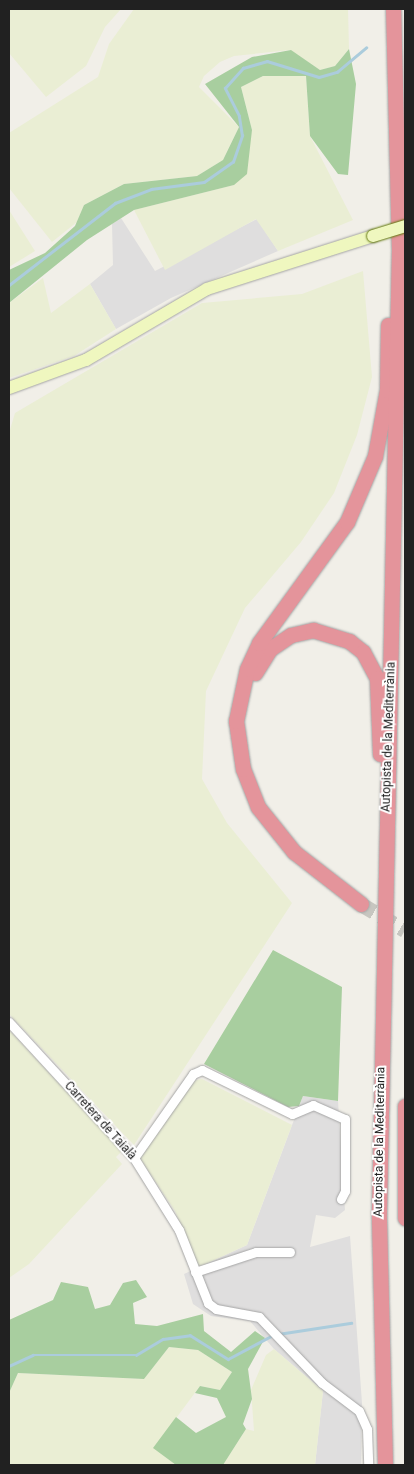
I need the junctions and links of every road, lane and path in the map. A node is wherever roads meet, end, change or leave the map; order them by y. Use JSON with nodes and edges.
{"nodes":[{"id":1,"x":393,"y":9,"type":"edge"},
{"id":2,"x":405,"y":226,"type":"edge"},
{"id":3,"x":399,"y":270,"type":"junction"},
{"id":4,"x":9,"y":388,"type":"edge"},
{"id":5,"x":385,"y":856,"type":"junction"},
{"id":6,"x":9,"y":1022,"type":"edge"},
{"id":7,"x":405,"y":1106,"type":"edge"},
{"id":8,"x":134,"y":1158,"type":"junction"},
{"id":9,"x":341,"y":1200,"type":"dead end"},
{"id":10,"x":405,"y":1218,"type":"edge"},
{"id":11,"x":290,"y":1252,"type":"dead end"},
{"id":12,"x":196,"y":1272,"type":"junction"},
{"id":13,"x":368,"y":1465,"type":"edge"},
{"id":14,"x":386,"y":1465,"type":"edge"}],
"edges":[{"from":1,"to":3,"type":"highway","name":"Autopista de la Mediterrània"},
{"from":2,"to":4,"type":"street","bridge":true},
{"from":3,"to":5,"type":"highway","name":"Autopista de la Mediterrània"},
{"from":3,"to":5,"type":"highway"},
{"from":5,"to":14,"type":"highway","name":"Autopista de la Mediterrània"},
{"from":6,"to":8,"type":"street","name":"Carretera de Taialà"},
{"from":7,"to":10,"type":"highway","name":"Autopista de la Mediterrània"},
{"from":8,"to":9,"type":"street"},
{"from":8,"to":12,"type":"street","name":"Carretera de Taialà"},
{"from":11,"to":12,"type":"street"},
{"from":12,"to":13,"type":"street","name":"Carretera de Taialà"}]}
